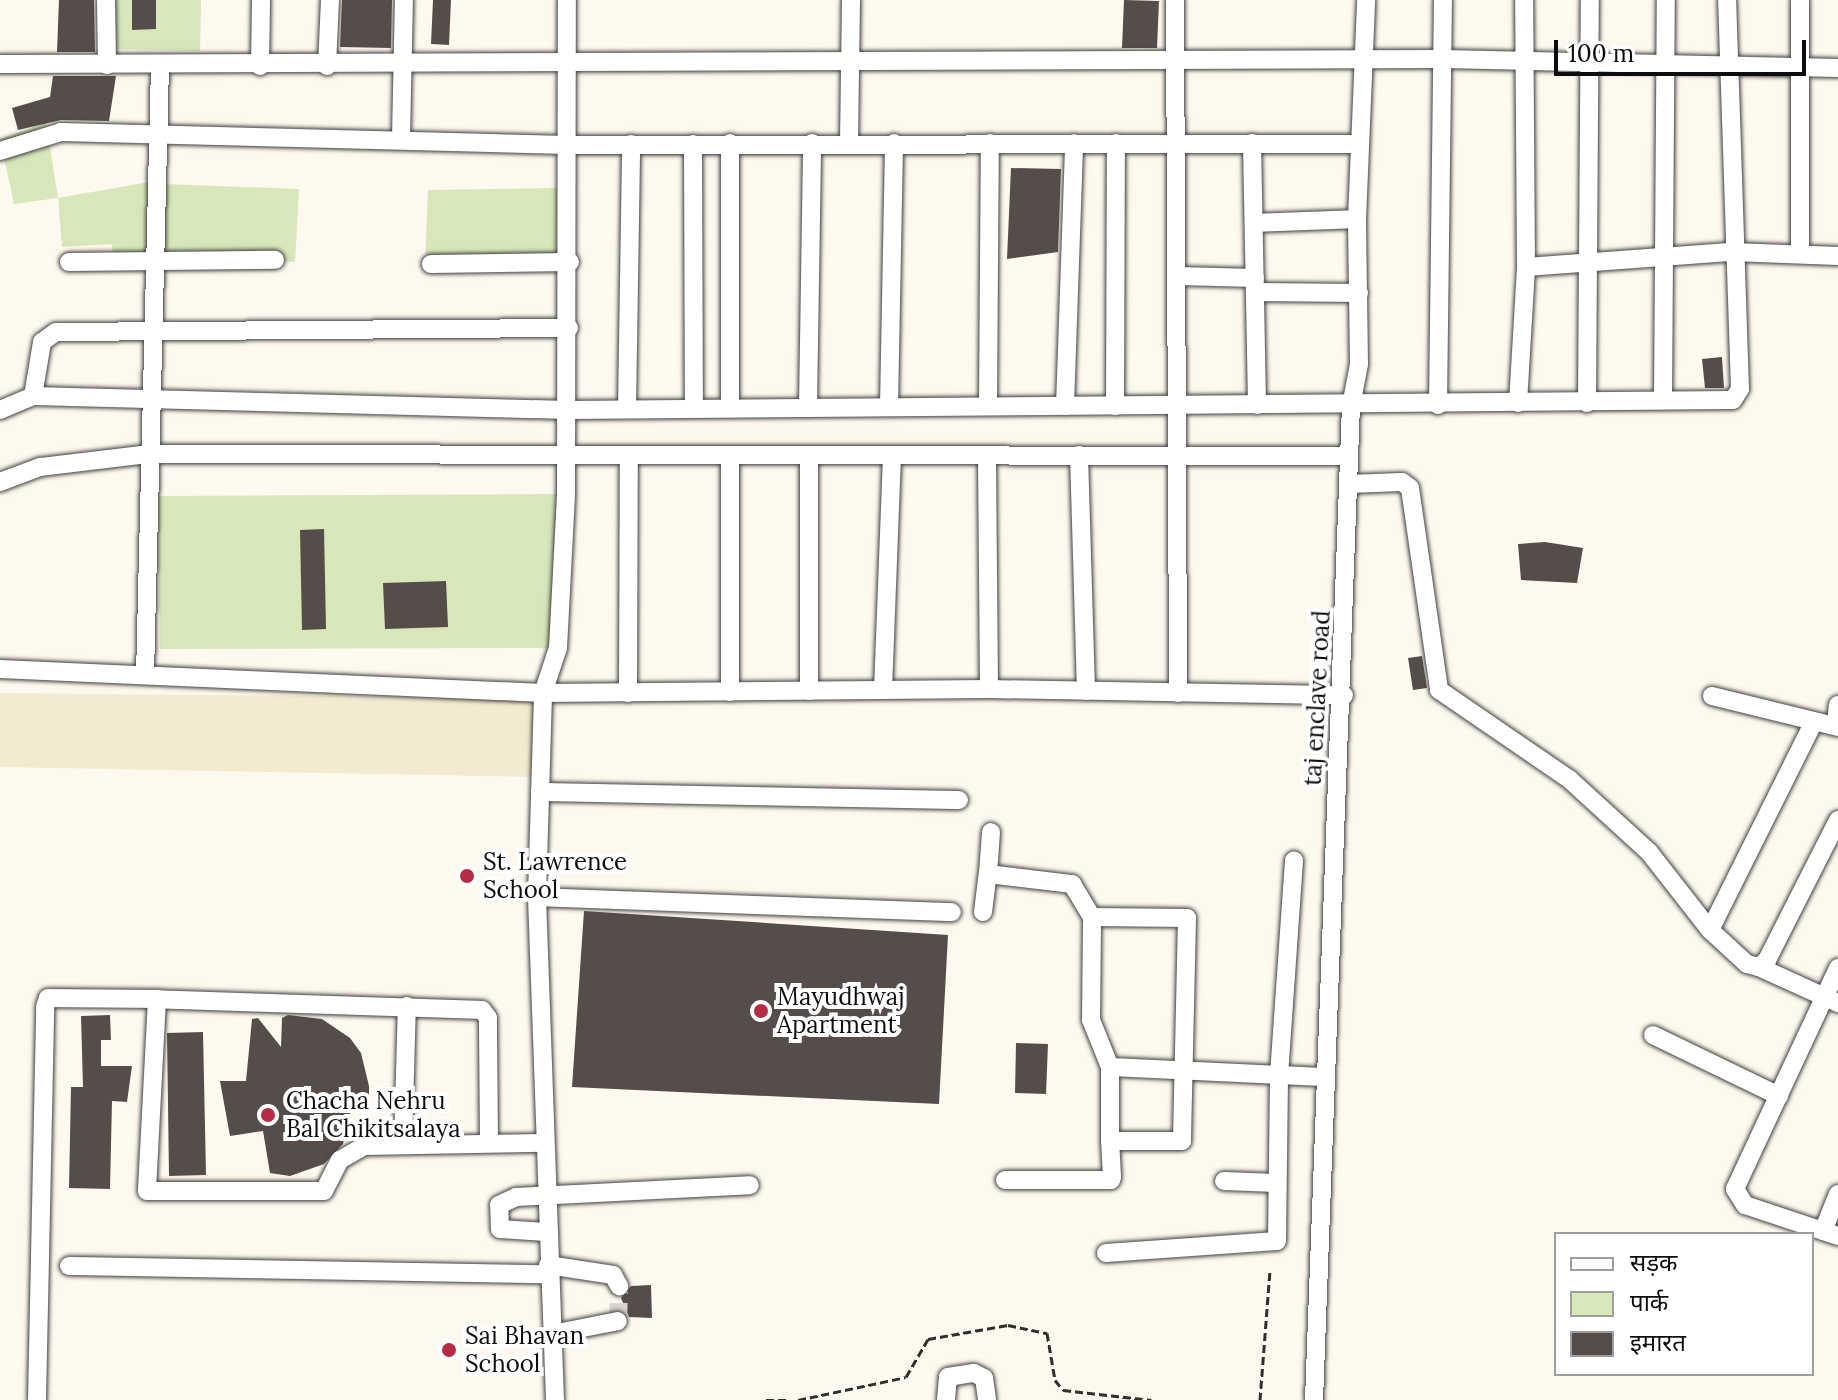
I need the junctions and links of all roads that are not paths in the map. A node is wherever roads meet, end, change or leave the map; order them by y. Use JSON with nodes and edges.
{"nodes":[{"id":1,"x":106,"y":0,"type":"edge"},
{"id":2,"x":261,"y":0,"type":"edge"},
{"id":3,"x":330,"y":0,"type":"edge"},
{"id":4,"x":404,"y":0,"type":"edge"},
{"id":5,"x":567,"y":0,"type":"edge"},
{"id":6,"x":851,"y":0,"type":"edge"},
{"id":7,"x":1175,"y":0,"type":"edge"},
{"id":8,"x":1366,"y":0,"type":"edge"},
{"id":9,"x":1443,"y":0,"type":"edge"},
{"id":10,"x":1524,"y":0,"type":"edge"},
{"id":11,"x":1590,"y":0,"type":"edge"},
{"id":12,"x":1666,"y":0,"type":"edge"},
{"id":13,"x":1727,"y":0,"type":"edge"},
{"id":14,"x":1800,"y":0,"type":"edge"},
{"id":15,"x":1443,"y":59,"type":"junction"},
{"id":16,"x":1725,"y":61,"type":"junction"},
{"id":17,"x":1177,"y":63,"type":"junction"},
{"id":18,"x":1365,"y":63,"type":"junction"},
{"id":19,"x":0,"y":64,"type":"edge"},
{"id":20,"x":403,"y":64,"type":"junction"},
{"id":21,"x":107,"y":65,"type":"junction"},
{"id":22,"x":850,"y":65,"type":"junction"},
{"id":23,"x":1524,"y":65,"type":"junction"},
{"id":24,"x":1587,"y":65,"type":"junction"},
{"id":25,"x":1666,"y":65,"type":"junction"},
{"id":26,"x":260,"y":66,"type":"junction"},
{"id":27,"x":327,"y":66,"type":"junction"},
{"id":28,"x":566,"y":66,"type":"junction"},
{"id":29,"x":1801,"y":66,"type":"junction"},
{"id":30,"x":160,"y":67,"type":"junction"},
{"id":31,"x":1838,"y":68,"type":"edge"},
{"id":32,"x":159,"y":132,"type":"junction"},
{"id":33,"x":401,"y":139,"type":"junction"},
{"id":34,"x":730,"y":143,"type":"junction"},
{"id":35,"x":812,"y":143,"type":"junction"},
{"id":36,"x":849,"y":143,"type":"junction"},
{"id":37,"x":894,"y":143,"type":"junction"},
{"id":38,"x":990,"y":143,"type":"junction"},
{"id":39,"x":1074,"y":143,"type":"junction"},
{"id":40,"x":1116,"y":143,"type":"junction"},
{"id":41,"x":1178,"y":143,"type":"junction"},
{"id":42,"x":1252,"y":143,"type":"junction"},
{"id":43,"x":631,"y":144,"type":"junction"},
{"id":44,"x":693,"y":144,"type":"junction"},
{"id":45,"x":1359,"y":144,"type":"junction"},
{"id":46,"x":566,"y":145,"type":"junction"},
{"id":47,"x":0,"y":151,"type":"edge"},
{"id":48,"x":1357,"y":219,"type":"junction"},
{"id":49,"x":1254,"y":223,"type":"junction"},
{"id":50,"x":1732,"y":252,"type":"junction"},
{"id":51,"x":1800,"y":252,"type":"junction"},
{"id":52,"x":1838,"y":256,"type":"edge"},
{"id":53,"x":1664,"y":259,"type":"junction"},
{"id":54,"x":275,"y":260,"type":"dead end"},
{"id":55,"x":69,"y":262,"type":"dead end"},
{"id":56,"x":570,"y":262,"type":"junction"},
{"id":57,"x":153,"y":264,"type":"junction"},
{"id":58,"x":431,"y":264,"type":"dead end"},
{"id":59,"x":1586,"y":265,"type":"junction"},
{"id":60,"x":1526,"y":267,"type":"junction"},
{"id":61,"x":1178,"y":276,"type":"junction"},
{"id":62,"x":1255,"y":285,"type":"junction"},
{"id":63,"x":1359,"y":293,"type":"junction"},
{"id":64,"x":569,"y":328,"type":"junction"},
{"id":65,"x":150,"y":331,"type":"junction"},
{"id":66,"x":33,"y":396,"type":"junction"},
{"id":67,"x":152,"y":397,"type":"junction"},
{"id":68,"x":1663,"y":400,"type":"junction"},
{"id":69,"x":1178,"y":403,"type":"junction"},
{"id":70,"x":1518,"y":403,"type":"junction"},
{"id":71,"x":1587,"y":403,"type":"junction"},
{"id":72,"x":1257,"y":405,"type":"junction"},
{"id":73,"x":1438,"y":405,"type":"junction"},
{"id":74,"x":889,"y":406,"type":"junction"},
{"id":75,"x":988,"y":406,"type":"junction"},
{"id":76,"x":1065,"y":406,"type":"junction"},
{"id":77,"x":1115,"y":406,"type":"junction"},
{"id":78,"x":1351,"y":406,"type":"junction"},
{"id":79,"x":694,"y":407,"type":"junction"},
{"id":80,"x":730,"y":407,"type":"junction"},
{"id":81,"x":808,"y":407,"type":"junction"},
{"id":82,"x":627,"y":409,"type":"junction"},
{"id":83,"x":0,"y":410,"type":"edge"},
{"id":84,"x":567,"y":410,"type":"junction"},
{"id":85,"x":149,"y":454,"type":"junction"},
{"id":86,"x":566,"y":454,"type":"junction"},
{"id":87,"x":1178,"y":454,"type":"junction"},
{"id":88,"x":629,"y":455,"type":"junction"},
{"id":89,"x":1079,"y":455,"type":"junction"},
{"id":90,"x":1349,"y":456,"type":"junction"},
{"id":91,"x":730,"y":457,"type":"junction"},
{"id":92,"x":809,"y":458,"type":"junction"},
{"id":93,"x":987,"y":458,"type":"junction"},
{"id":94,"x":892,"y":460,"type":"junction"},
{"id":95,"x":0,"y":482,"type":"edge"},
{"id":96,"x":1348,"y":484,"type":"junction"},
{"id":97,"x":0,"y":669,"type":"edge"},
{"id":98,"x":145,"y":675,"type":"junction"},
{"id":99,"x":989,"y":689,"type":"junction"},
{"id":100,"x":883,"y":690,"type":"junction"},
{"id":101,"x":809,"y":691,"type":"junction"},
{"id":102,"x":1086,"y":691,"type":"junction"},
{"id":103,"x":730,"y":692,"type":"junction"},
{"id":104,"x":543,"y":693,"type":"junction"},
{"id":105,"x":628,"y":693,"type":"junction"},
{"id":106,"x":1178,"y":693,"type":"junction"},
{"id":107,"x":1344,"y":695,"type":"junction"},
{"id":108,"x":1712,"y":696,"type":"dead end"},
{"id":109,"x":1838,"y":705,"type":"edge"},
{"id":110,"x":1814,"y":721,"type":"junction"},
{"id":111,"x":1837,"y":727,"type":"edge"},
{"id":112,"x":541,"y":784,"type":"junction"},
{"id":113,"x":959,"y":800,"type":"dead end"},
{"id":114,"x":1838,"y":820,"type":"edge"},
{"id":115,"x":991,"y":832,"type":"dead end"},
{"id":116,"x":1294,"y":861,"type":"dead end"},
{"id":117,"x":988,"y":874,"type":"junction"},
{"id":118,"x":537,"y":897,"type":"junction"},
{"id":119,"x":952,"y":912,"type":"dead end"},
{"id":120,"x":983,"y":912,"type":"dead end"},
{"id":121,"x":1092,"y":917,"type":"junction"},
{"id":122,"x":1710,"y":930,"type":"junction"},
{"id":123,"x":1759,"y":967,"type":"junction"},
{"id":124,"x":1838,"y":968,"type":"edge"},
{"id":125,"x":157,"y":999,"type":"junction"},
{"id":126,"x":1832,"y":1000,"type":"edge"},
{"id":127,"x":407,"y":1006,"type":"junction"},
{"id":128,"x":1653,"y":1035,"type":"dead end"},
{"id":129,"x":1110,"y":1067,"type":"junction"},
{"id":130,"x":1183,"y":1071,"type":"junction"},
{"id":131,"x":1279,"y":1075,"type":"junction"},
{"id":132,"x":1324,"y":1077,"type":"junction"},
{"id":133,"x":1779,"y":1096,"type":"junction"},
{"id":134,"x":1110,"y":1141,"type":"junction"},
{"id":135,"x":489,"y":1142,"type":"junction"},
{"id":136,"x":543,"y":1143,"type":"junction"},
{"id":137,"x":403,"y":1145,"type":"junction"},
{"id":138,"x":1005,"y":1180,"type":"dead end"},
{"id":139,"x":1224,"y":1181,"type":"dead end"},
{"id":140,"x":1277,"y":1183,"type":"junction"},
{"id":141,"x":750,"y":1185,"type":"dead end"},
{"id":142,"x":1838,"y":1194,"type":"edge"},
{"id":143,"x":544,"y":1196,"type":"junction"},
{"id":144,"x":546,"y":1232,"type":"junction"},
{"id":145,"x":1831,"y":1234,"type":"edge"},
{"id":146,"x":1106,"y":1253,"type":"dead end"},
{"id":147,"x":69,"y":1266,"type":"dead end"},
{"id":148,"x":548,"y":1270,"type":"junction"},
{"id":149,"x":619,"y":1286,"type":"dead end"},
{"id":150,"x":618,"y":1321,"type":"dead end"},
{"id":151,"x":552,"y":1334,"type":"junction"},
{"id":152,"x":37,"y":1400,"type":"edge"},
{"id":153,"x":555,"y":1400,"type":"edge"},
{"id":154,"x":946,"y":1400,"type":"edge"},
{"id":155,"x":987,"y":1400,"type":"edge"},
{"id":156,"x":1314,"y":1400,"type":"edge"}],
"edges":[{"from":1,"to":21,"type":"street"},
{"from":2,"to":26,"type":"street"},
{"from":3,"to":27,"type":"street"},
{"from":4,"to":20,"type":"street"},
{"from":5,"to":28,"type":"street"},
{"from":6,"to":22,"type":"street"},
{"from":7,"to":17,"type":"street"},
{"from":8,"to":18,"type":"street","name":"taj enclave road"},
{"from":9,"to":15,"type":"street"},
{"from":10,"to":23,"type":"street"},
{"from":11,"to":24,"type":"street"},
{"from":12,"to":25,"type":"street"},
{"from":13,"to":16,"type":"street"},
{"from":14,"to":29,"type":"street"},
{"from":15,"to":18,"type":"street"},
{"from":15,"to":23,"type":"street"},
{"from":15,"to":73,"type":"street"},
{"from":16,"to":25,"type":"street"},
{"from":16,"to":29,"type":"street"},
{"from":16,"to":50,"type":"street"},
{"from":17,"to":18,"type":"street"},
{"from":17,"to":22,"type":"street"},
{"from":17,"to":41,"type":"street"},
{"from":18,"to":45,"type":"street","name":"taj enclave road"},
{"from":19,"to":21,"type":"street"},
{"from":20,"to":27,"type":"street"},
{"from":20,"to":28,"type":"street"},
{"from":20,"to":33,"type":"street"},
{"from":21,"to":30,"type":"street"},
{"from":22,"to":28,"type":"street"},
{"from":22,"to":36,"type":"street"},
{"from":23,"to":24,"type":"street"},
{"from":23,"to":60,"type":"street"},
{"from":24,"to":25,"type":"street"},
{"from":24,"to":59,"type":"street"},
{"from":25,"to":53,"type":"street"},
{"from":26,"to":27,"type":"street"},
{"from":26,"to":30,"type":"street"},
{"from":28,"to":46,"type":"street"},
{"from":29,"to":31,"type":"street"},
{"from":29,"to":51,"type":"street"},
{"from":30,"to":32,"type":"street"},
{"from":32,"to":33,"type":"street"},
{"from":32,"to":47,"type":"street"},
{"from":32,"to":57,"type":"street"},
{"from":33,"to":46,"type":"street"},
{"from":34,"to":35,"type":"street"},
{"from":34,"to":44,"type":"street"},
{"from":34,"to":80,"type":"street"},
{"from":35,"to":36,"type":"street"},
{"from":35,"to":81,"type":"street"},
{"from":36,"to":37,"type":"street"},
{"from":37,"to":38,"type":"street"},
{"from":37,"to":74,"type":"street"},
{"from":38,"to":39,"type":"street"},
{"from":38,"to":75,"type":"street"},
{"from":39,"to":40,"type":"street"},
{"from":39,"to":76,"type":"street"},
{"from":40,"to":41,"type":"street"},
{"from":40,"to":77,"type":"street"},
{"from":41,"to":42,"type":"street"},
{"from":41,"to":61,"type":"street"},
{"from":42,"to":45,"type":"street"},
{"from":42,"to":49,"type":"street"},
{"from":43,"to":44,"type":"street"},
{"from":43,"to":46,"type":"street"},
{"from":43,"to":82,"type":"street"},
{"from":44,"to":79,"type":"street"},
{"from":45,"to":48,"type":"street","name":"taj enclave road"},
{"from":46,"to":56,"type":"street"},
{"from":48,"to":49,"type":"street"},
{"from":48,"to":63,"type":"street","name":"taj enclave road"},
{"from":49,"to":62,"type":"street"},
{"from":50,"to":51,"type":"street"},
{"from":50,"to":53,"type":"street"},
{"from":50,"to":68,"type":"street"},
{"from":51,"to":52,"type":"street"},
{"from":53,"to":59,"type":"street"},
{"from":53,"to":68,"type":"street"},
{"from":54,"to":57,"type":"street"},
{"from":55,"to":57,"type":"street"},
{"from":56,"to":58,"type":"street"},
{"from":56,"to":64,"type":"street"},
{"from":57,"to":65,"type":"street"},
{"from":59,"to":60,"type":"street"},
{"from":59,"to":71,"type":"street"},
{"from":60,"to":70,"type":"street"},
{"from":61,"to":62,"type":"street"},
{"from":61,"to":69,"type":"street"},
{"from":62,"to":63,"type":"street"},
{"from":62,"to":72,"type":"street"},
{"from":63,"to":78,"type":"street","name":"taj enclave road"},
{"from":64,"to":65,"type":"street"},
{"from":64,"to":84,"type":"street"},
{"from":65,"to":66,"type":"street"},
{"from":65,"to":67,"type":"street"},
{"from":66,"to":67,"type":"street"},
{"from":66,"to":83,"type":"street"},
{"from":67,"to":84,"type":"street"},
{"from":67,"to":85,"type":"street"},
{"from":68,"to":71,"type":"street"},
{"from":69,"to":72,"type":"street"},
{"from":69,"to":77,"type":"street"},
{"from":69,"to":87,"type":"street"},
{"from":70,"to":71,"type":"street"},
{"from":70,"to":73,"type":"street"},
{"from":72,"to":78,"type":"street"},
{"from":73,"to":78,"type":"street"},
{"from":74,"to":75,"type":"street"},
{"from":74,"to":81,"type":"street"},
{"from":75,"to":76,"type":"street"},
{"from":76,"to":77,"type":"street"},
{"from":78,"to":90,"type":"street","name":"taj enclave road"},
{"from":79,"to":80,"type":"street"},
{"from":79,"to":82,"type":"street"},
{"from":80,"to":81,"type":"street"},
{"from":82,"to":84,"type":"street"},
{"from":84,"to":86,"type":"street"},
{"from":85,"to":86,"type":"street"},
{"from":85,"to":95,"type":"street"},
{"from":85,"to":98,"type":"street"},
{"from":86,"to":88,"type":"street"},
{"from":86,"to":104,"type":"street"},
{"from":87,"to":89,"type":"street"},
{"from":87,"to":90,"type":"street"},
{"from":87,"to":106,"type":"street"},
{"from":88,"to":91,"type":"street"},
{"from":88,"to":105,"type":"street"},
{"from":89,"to":93,"type":"street"},
{"from":89,"to":102,"type":"street"},
{"from":90,"to":96,"type":"street","name":"taj enclave road"},
{"from":91,"to":92,"type":"street"},
{"from":91,"to":103,"type":"street"},
{"from":92,"to":94,"type":"street"},
{"from":92,"to":101,"type":"street"},
{"from":93,"to":94,"type":"street"},
{"from":93,"to":99,"type":"street"},
{"from":94,"to":100,"type":"street"},
{"from":96,"to":107,"type":"street","name":"taj enclave road"},
{"from":96,"to":122,"type":"street"},
{"from":97,"to":98,"type":"street"},
{"from":98,"to":104,"type":"street"},
{"from":99,"to":100,"type":"street"},
{"from":99,"to":102,"type":"street"},
{"from":100,"to":101,"type":"street"},
{"from":101,"to":103,"type":"street"},
{"from":102,"to":106,"type":"street"},
{"from":103,"to":105,"type":"street"},
{"from":104,"to":105,"type":"street"},
{"from":104,"to":112,"type":"street"},
{"from":106,"to":107,"type":"street"},
{"from":107,"to":132,"type":"street","name":"taj enclave road"},
{"from":108,"to":110,"type":"street"},
{"from":109,"to":111,"type":"street"},
{"from":110,"to":111,"type":"street"},
{"from":110,"to":122,"type":"street"},
{"from":112,"to":113,"type":"street"},
{"from":112,"to":118,"type":"street"},
{"from":114,"to":123,"type":"street"},
{"from":115,"to":117,"type":"street"},
{"from":116,"to":131,"type":"street"},
{"from":117,"to":120,"type":"street"},
{"from":117,"to":121,"type":"street"},
{"from":118,"to":119,"type":"street"},
{"from":118,"to":136,"type":"street"},
{"from":121,"to":129,"type":"street"},
{"from":121,"to":130,"type":"street"},
{"from":122,"to":123,"type":"street"},
{"from":123,"to":126,"type":"street"},
{"from":124,"to":126,"type":"street"},
{"from":125,"to":127,"type":"street"},
{"from":125,"to":137,"type":"street"},
{"from":125,"to":152,"type":"street"},
{"from":126,"to":133,"type":"street"},
{"from":127,"to":135,"type":"street"},
{"from":127,"to":137,"type":"street"},
{"from":128,"to":133,"type":"street"},
{"from":129,"to":130,"type":"street"},
{"from":129,"to":134,"type":"street"},
{"from":130,"to":131,"type":"street"},
{"from":130,"to":134,"type":"street"},
{"from":131,"to":132,"type":"street"},
{"from":131,"to":140,"type":"street"},
{"from":132,"to":156,"type":"street","name":"taj enclave road"},
{"from":133,"to":145,"type":"street"},
{"from":134,"to":138,"type":"street"},
{"from":135,"to":136,"type":"street"},
{"from":135,"to":137,"type":"street"},
{"from":136,"to":143,"type":"street"},
{"from":139,"to":140,"type":"street"},
{"from":140,"to":146,"type":"street"},
{"from":141,"to":143,"type":"street"},
{"from":142,"to":145,"type":"street"},
{"from":143,"to":144,"type":"street"},
{"from":143,"to":144,"type":"street"},
{"from":144,"to":148,"type":"street"},
{"from":147,"to":148,"type":"street"},
{"from":148,"to":149,"type":"street"},
{"from":148,"to":151,"type":"street"},
{"from":150,"to":151,"type":"street"},
{"from":151,"to":153,"type":"street"},
{"from":154,"to":155,"type":"street"}]}
